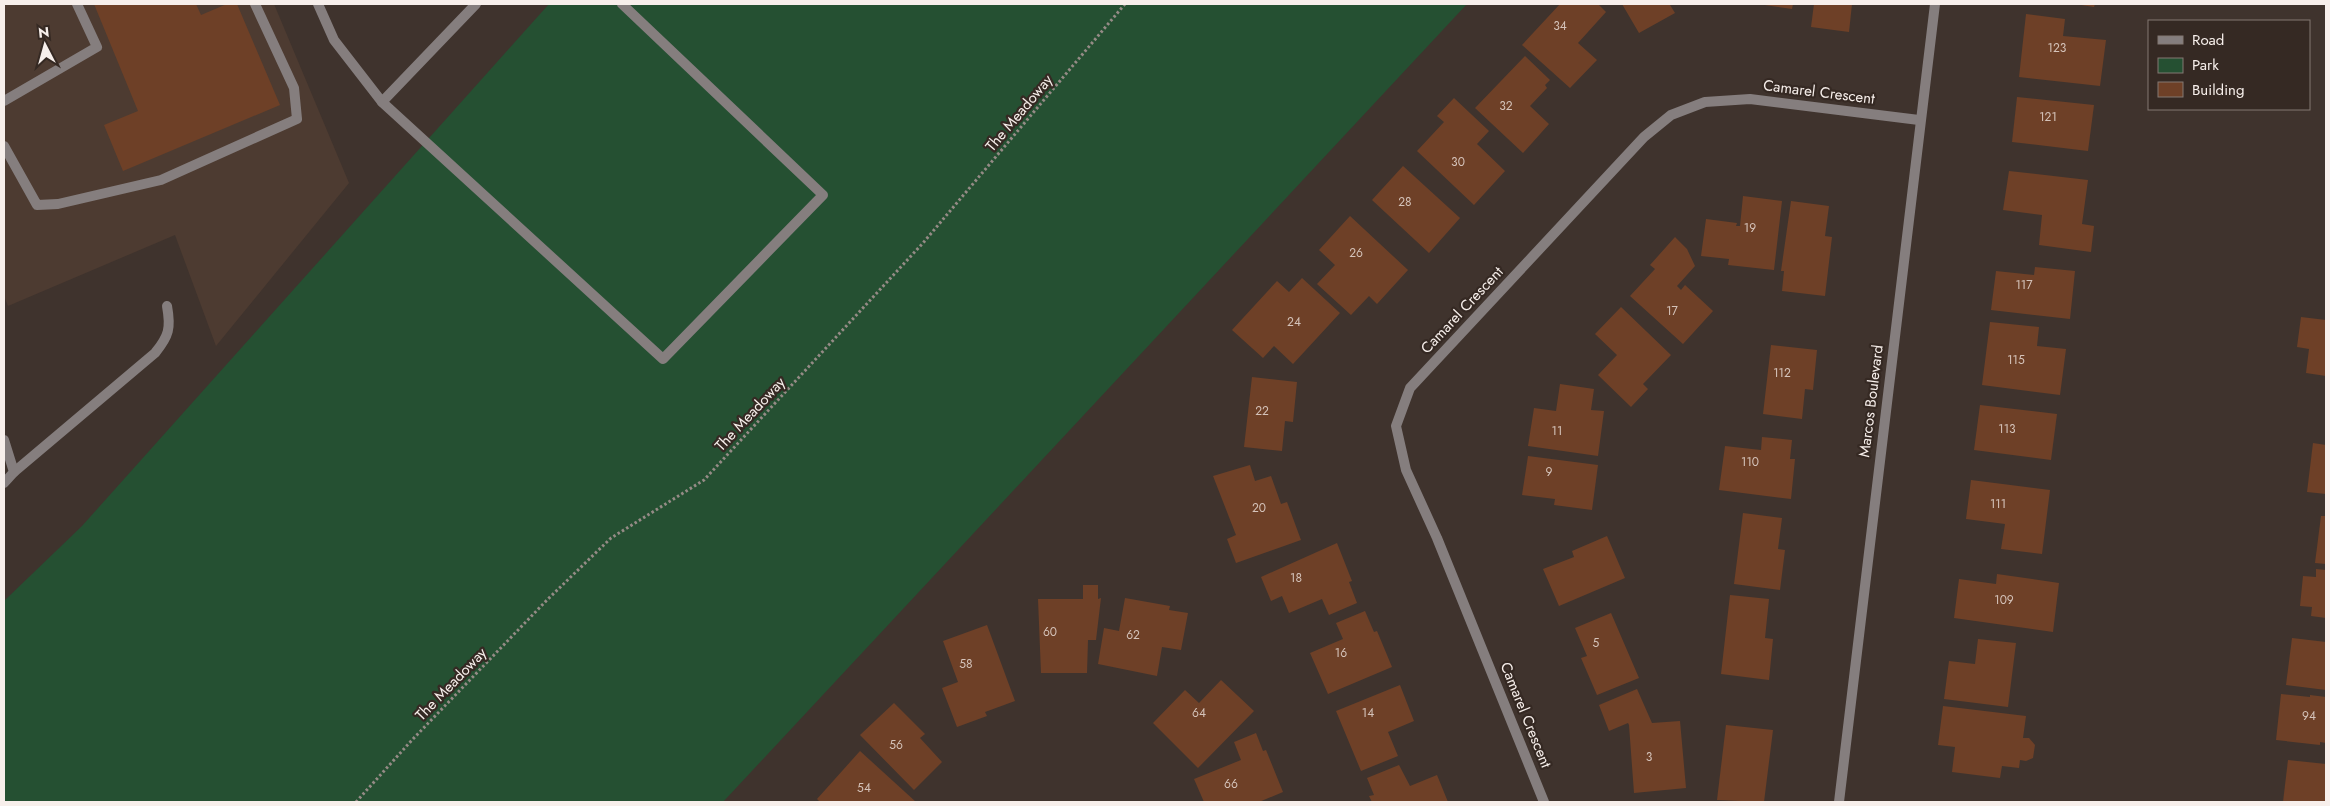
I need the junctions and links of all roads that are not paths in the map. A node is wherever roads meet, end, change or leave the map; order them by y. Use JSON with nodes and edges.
{"nodes":[{"id":1,"x":78,"y":4,"type":"edge"},
{"id":2,"x":255,"y":4,"type":"edge"},
{"id":3,"x":318,"y":4,"type":"edge"},
{"id":4,"x":476,"y":4,"type":"edge"},
{"id":5,"x":622,"y":4,"type":"edge"},
{"id":6,"x":1935,"y":4,"type":"edge"},
{"id":7,"x":4,"y":101,"type":"edge"},
{"id":8,"x":382,"y":102,"type":"junction"},
{"id":9,"x":1920,"y":120,"type":"junction"},
{"id":10,"x":4,"y":146,"type":"edge"},
{"id":11,"x":167,"y":306,"type":"dead end"},
{"id":12,"x":4,"y":440,"type":"edge"},
{"id":13,"x":14,"y":472,"type":"junction"},
{"id":14,"x":4,"y":483,"type":"edge"},
{"id":15,"x":1544,"y":802,"type":"edge"},
{"id":16,"x":1839,"y":802,"type":"edge"}],
"edges":[{"from":1,"to":7,"type":"street"},
{"from":2,"to":10,"type":"street"},
{"from":3,"to":8,"type":"street"},
{"from":4,"to":8,"type":"street"},
{"from":5,"to":8,"type":"street"},
{"from":6,"to":9,"type":"street","name":"Marcos Boulevard"},
{"from":9,"to":15,"type":"street","name":"Camarel Crescent"},
{"from":9,"to":16,"type":"street","name":"Marcos Boulevard"},
{"from":11,"to":13,"type":"street"},
{"from":12,"to":13,"type":"street"},
{"from":13,"to":14,"type":"street"}]}
